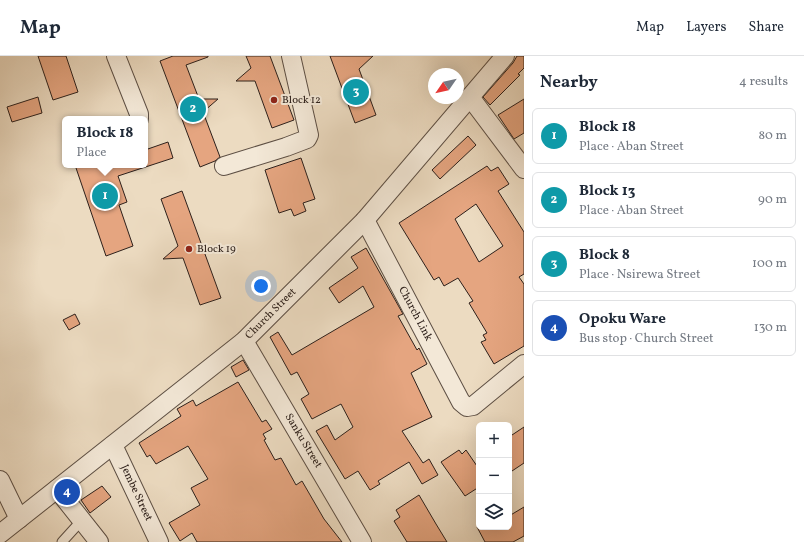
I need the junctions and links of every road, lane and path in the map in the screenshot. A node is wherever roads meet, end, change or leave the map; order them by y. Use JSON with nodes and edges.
{"nodes":[{"id":1,"x":116,"y":56,"type":"edge"},
{"id":2,"x":290,"y":56,"type":"edge"},
{"id":3,"x":505,"y":56,"type":"edge"},
{"id":4,"x":470,"y":97,"type":"junction"},
{"id":5,"x":139,"y":116,"type":"edge"},
{"id":6,"x":224,"y":166,"type":"dead end"},
{"id":7,"x":524,"y":169,"type":"edge"},
{"id":8,"x":365,"y":220,"type":"junction"},
{"id":9,"x":244,"y":341,"type":"junction"},
{"id":10,"x":524,"y":364,"type":"edge"},
{"id":11,"x":114,"y":445,"type":"junction"},
{"id":12,"x":0,"y":480,"type":"edge"},
{"id":13,"x":56,"y":489,"type":"junction"},
{"id":14,"x":19,"y":519,"type":"junction"},
{"id":15,"x":82,"y":520,"type":"junction"},
{"id":16,"x":0,"y":534,"type":"edge"},
{"id":17,"x":62,"y":542,"type":"edge"},
{"id":18,"x":100,"y":542,"type":"edge"},
{"id":19,"x":159,"y":542,"type":"edge"},
{"id":20,"x":362,"y":542,"type":"edge"}],
"edges":[{"from":1,"to":5,"type":"street"},
{"from":2,"to":6,"type":"street"},
{"from":3,"to":4,"type":"street","name":"Church Street"},
{"from":4,"to":7,"type":"street"},
{"from":4,"to":8,"type":"street","name":"Church Street"},
{"from":8,"to":9,"type":"street","name":"Church Street"},
{"from":8,"to":10,"type":"street","name":"Church Link"},
{"from":9,"to":11,"type":"street","name":"Church Street"},
{"from":9,"to":20,"type":"street","name":"Sanku Street"},
{"from":11,"to":13,"type":"street","name":"Church Street"},
{"from":11,"to":19,"type":"street","name":"Jembe Street"},
{"from":12,"to":14,"type":"street"},
{"from":13,"to":14,"type":"street","name":"Church Street"},
{"from":13,"to":15,"type":"street"},
{"from":14,"to":16,"type":"street","name":"Church Street"},
{"from":15,"to":17,"type":"lane"},
{"from":15,"to":18,"type":"street"}]}
